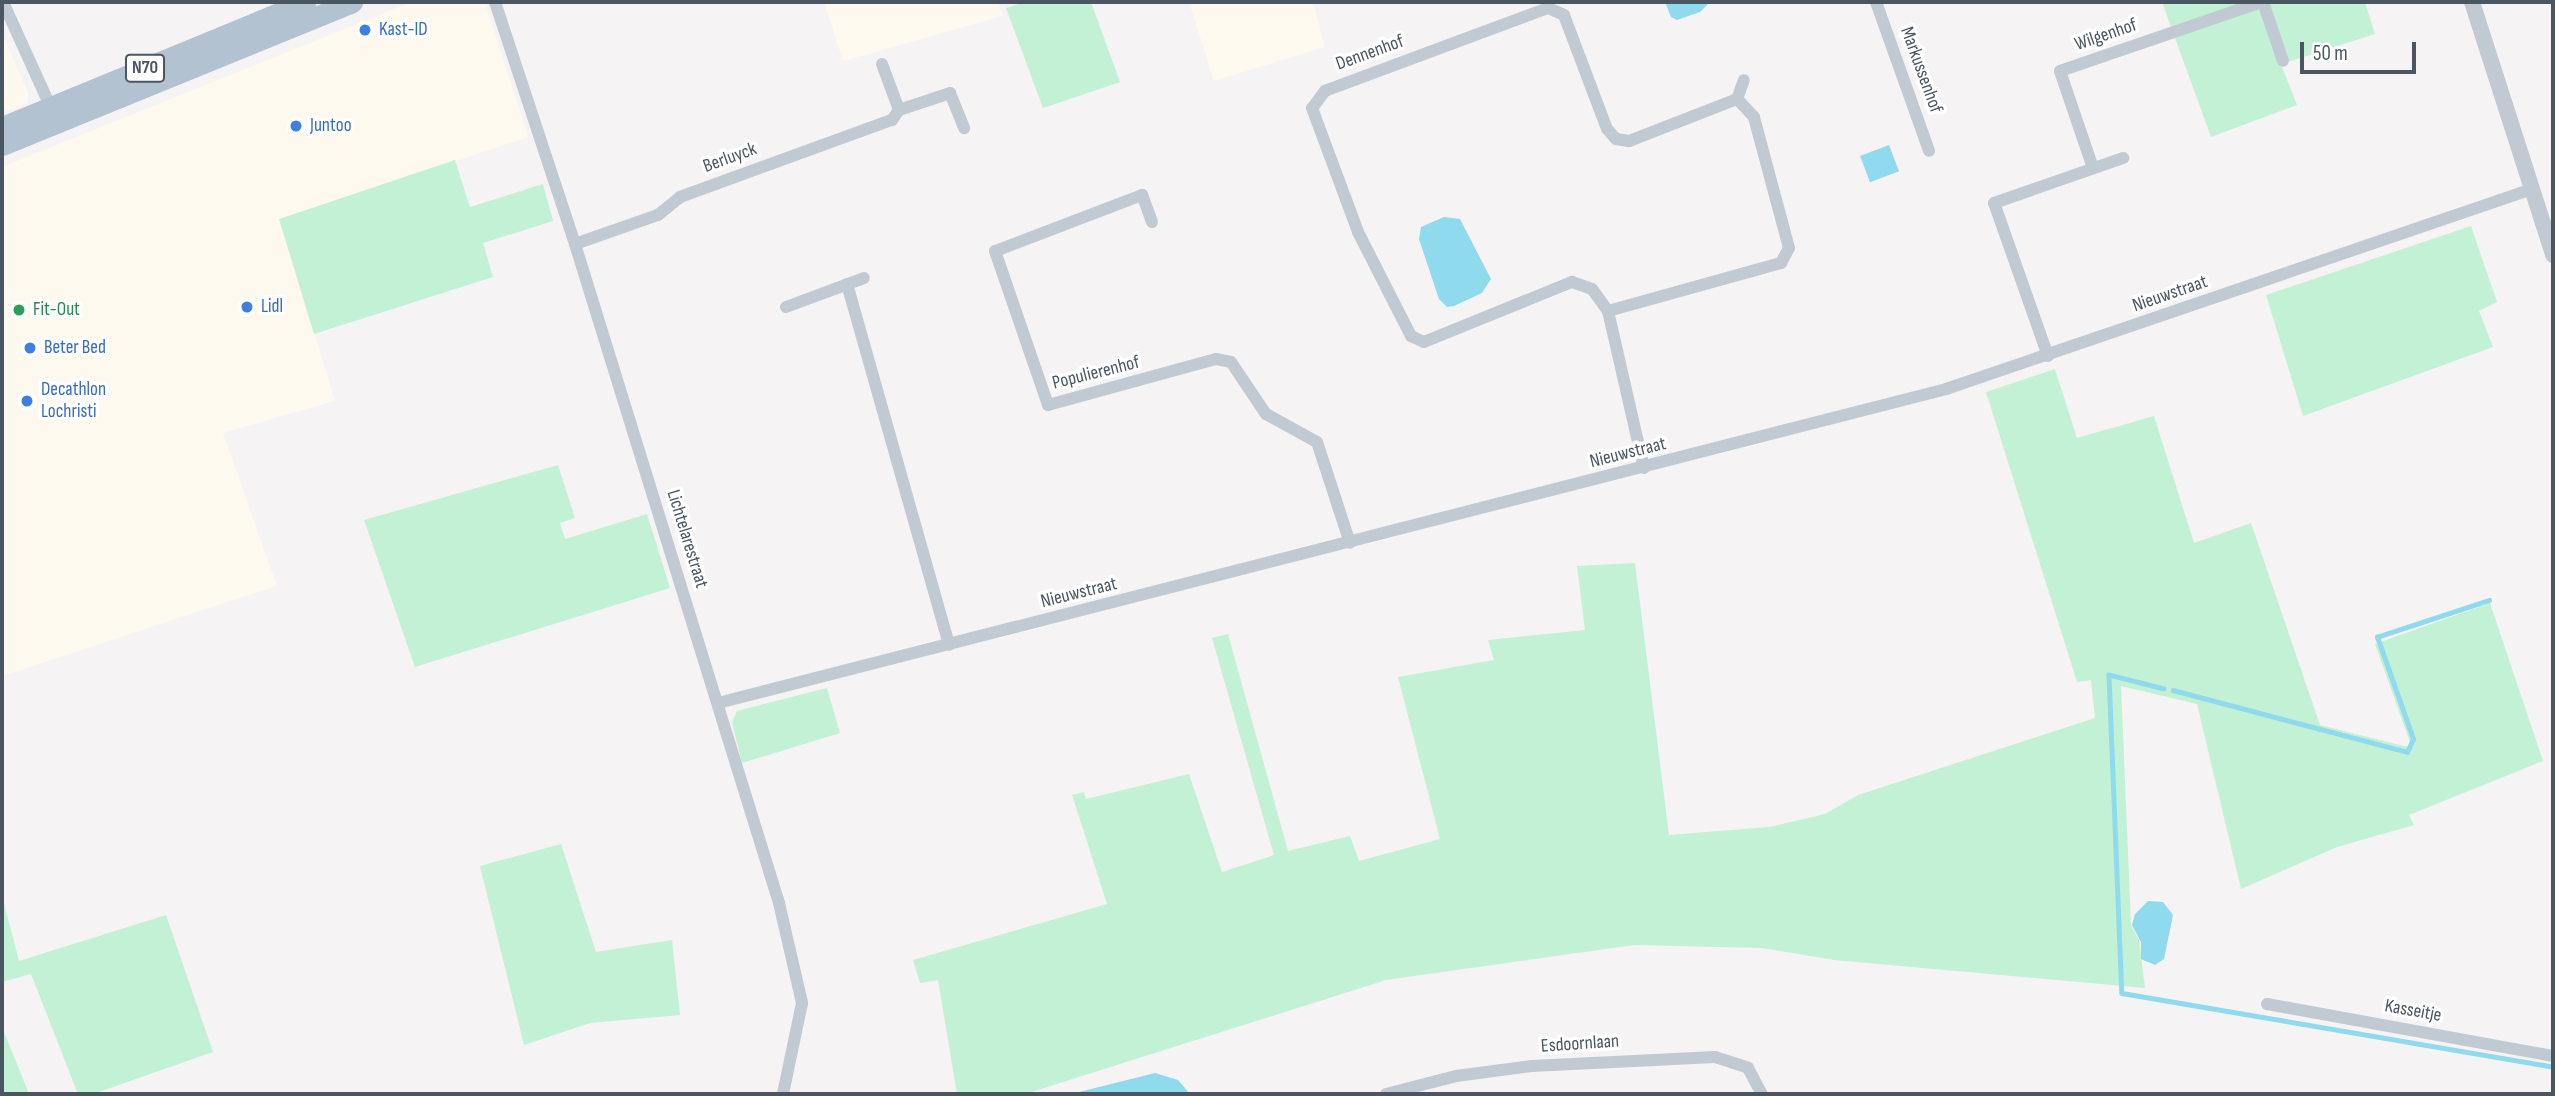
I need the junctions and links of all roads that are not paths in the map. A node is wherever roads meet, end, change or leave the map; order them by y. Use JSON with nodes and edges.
{"nodes":[{"id":1,"x":3,"y":2,"type":"edge"},
{"id":2,"x":306,"y":2,"type":"edge"},
{"id":3,"x":352,"y":2,"type":"edge"},
{"id":4,"x":495,"y":2,"type":"edge"},
{"id":5,"x":1876,"y":2,"type":"edge"},
{"id":6,"x":2262,"y":2,"type":"edge"},
{"id":7,"x":2472,"y":2,"type":"edge"},
{"id":8,"x":2283,"y":61,"type":"dead end"},
{"id":9,"x":882,"y":64,"type":"dead end"},
{"id":10,"x":1744,"y":80,"type":"dead end"},
{"id":11,"x":1737,"y":99,"type":"junction"},
{"id":12,"x":900,"y":110,"type":"junction"},
{"id":13,"x":54,"y":115,"type":"junction"},
{"id":14,"x":2,"y":127,"type":"edge"},
{"id":15,"x":964,"y":128,"type":"dead end"},
{"id":16,"x":2,"y":145,"type":"edge"},
{"id":17,"x":1929,"y":151,"type":"dead end"},
{"id":18,"x":2123,"y":158,"type":"dead end"},
{"id":19,"x":2093,"y":168,"type":"junction"},
{"id":20,"x":2532,"y":189,"type":"junction"},
{"id":21,"x":1152,"y":222,"type":"dead end"},
{"id":22,"x":575,"y":244,"type":"junction"},
{"id":23,"x":2553,"y":255,"type":"edge"},
{"id":24,"x":864,"y":278,"type":"dead end"},
{"id":25,"x":847,"y":285,"type":"junction"},
{"id":26,"x":786,"y":307,"type":"dead end"},
{"id":27,"x":1608,"y":310,"type":"junction"},
{"id":28,"x":2048,"y":356,"type":"junction"},
{"id":29,"x":1644,"y":468,"type":"junction"},
{"id":30,"x":1350,"y":543,"type":"junction"},
{"id":31,"x":949,"y":645,"type":"junction"},
{"id":32,"x":718,"y":703,"type":"junction"},
{"id":33,"x":2267,"y":1003,"type":"dead end"},
{"id":34,"x":2553,"y":1056,"type":"edge"},
{"id":35,"x":783,"y":1094,"type":"edge"},
{"id":36,"x":1386,"y":1094,"type":"edge"},
{"id":37,"x":1762,"y":1094,"type":"edge"}],
"edges":[{"from":1,"to":13,"type":"street"},
{"from":2,"to":13,"type":"main road","number":"N70"},
{"from":3,"to":13,"type":"main road","number":"N70"},
{"from":4,"to":22,"type":"street","name":"Lichtelarestraat"},
{"from":5,"to":17,"type":"street","name":"Markussenhof"},
{"from":6,"to":8,"type":"street","name":"Wilgenhof"},
{"from":6,"to":19,"type":"street","name":"Wilgenhof"},
{"from":7,"to":20,"type":"street"},
{"from":9,"to":12,"type":"street"},
{"from":10,"to":11,"type":"street"},
{"from":11,"to":27,"type":"street"},
{"from":11,"to":27,"type":"street","name":"Dennenhof"},
{"from":12,"to":15,"type":"street","name":"Berluyck"},
{"from":12,"to":22,"type":"street","name":"Berluyck"},
{"from":13,"to":14,"type":"main road","number":"N70"},
{"from":13,"to":16,"type":"main road","number":"N70"},
{"from":18,"to":19,"type":"street"},
{"from":19,"to":28,"type":"street"},
{"from":20,"to":23,"type":"street"},
{"from":20,"to":28,"type":"street","name":"Nieuwstraat"},
{"from":21,"to":30,"type":"street","name":"Populierenhof"},
{"from":22,"to":32,"type":"street","name":"Lichtelarestraat"},
{"from":24,"to":25,"type":"street"},
{"from":25,"to":26,"type":"street"},
{"from":25,"to":31,"type":"street"},
{"from":27,"to":29,"type":"street"},
{"from":28,"to":29,"type":"street","name":"Nieuwstraat"},
{"from":29,"to":30,"type":"street","name":"Nieuwstraat"},
{"from":30,"to":31,"type":"street","name":"Nieuwstraat"},
{"from":31,"to":32,"type":"street","name":"Nieuwstraat"},
{"from":32,"to":35,"type":"street","name":"Lichtelarestraat"},
{"from":33,"to":34,"type":"street","name":"Kasseitje"},
{"from":36,"to":37,"type":"street","name":"Esdoornlaan"}]}
